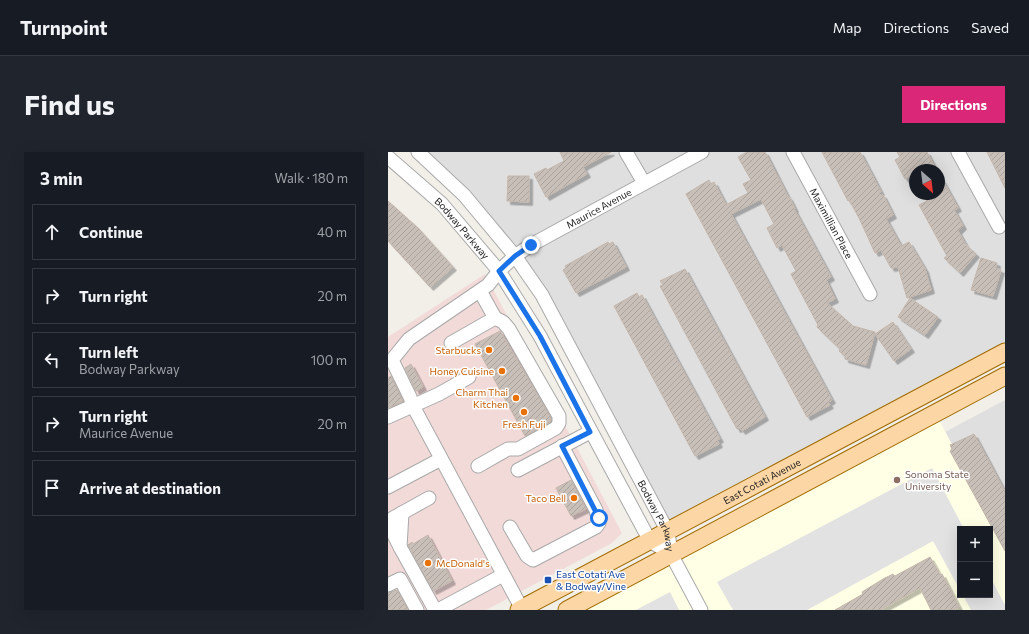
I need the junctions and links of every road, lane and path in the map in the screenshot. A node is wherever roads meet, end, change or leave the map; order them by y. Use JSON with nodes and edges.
{"nodes":[{"id":1,"x":418,"y":152,"type":"edge"},
{"id":2,"x":626,"y":152,"type":"edge"},
{"id":3,"x":702,"y":152,"type":"edge"},
{"id":4,"x":793,"y":152,"type":"edge"},
{"id":5,"x":958,"y":152,"type":"edge"},
{"id":6,"x":388,"y":157,"type":"edge"},
{"id":7,"x":644,"y":184,"type":"junction"},
{"id":8,"x":999,"y":227,"type":"dead end"},
{"id":9,"x":515,"y":256,"type":"junction"},
{"id":10,"x":499,"y":271,"type":"junction"},
{"id":11,"x":480,"y":291,"type":"junction"},
{"id":12,"x":870,"y":294,"type":"dead end"},
{"id":13,"x":495,"y":318,"type":"junction"},
{"id":14,"x":451,"y":343,"type":"dead end"},
{"id":15,"x":1005,"y":352,"type":"edge"},
{"id":16,"x":1005,"y":376,"type":"edge"},
{"id":17,"x":470,"y":377,"type":"dead end"},
{"id":18,"x":413,"y":406,"type":"junction"},
{"id":19,"x":388,"y":417,"type":"edge"},
{"id":20,"x":590,"y":432,"type":"junction"},
{"id":21,"x":562,"y":446,"type":"junction"},
{"id":22,"x":441,"y":459,"type":"junction"},
{"id":23,"x":478,"y":466,"type":"dead end"},
{"id":24,"x":518,"y":470,"type":"dead end"},
{"id":25,"x":388,"y":487,"type":"edge"},
{"id":26,"x":429,"y":498,"type":"dead end"},
{"id":27,"x":510,"y":527,"type":"dead end"},
{"id":28,"x":668,"y":532,"type":"junction"},
{"id":29,"x":650,"y":541,"type":"junction"},
{"id":30,"x":671,"y":554,"type":"junction"},
{"id":31,"x":503,"y":575,"type":"junction"},
{"id":32,"x":388,"y":585,"type":"edge"},
{"id":33,"x":520,"y":609,"type":"edge"},
{"id":34,"x":417,"y":610,"type":"edge"},
{"id":35,"x":437,"y":610,"type":"edge"},
{"id":36,"x":567,"y":610,"type":"edge"},
{"id":37,"x":701,"y":610,"type":"edge"}],
"edges":[{"from":1,"to":9,"type":"street","name":"Bodway Parkway"},
{"from":2,"to":7,"type":"street"},
{"from":3,"to":7,"type":"street","name":"Maurice Avenue"},
{"from":4,"to":12,"type":"street","name":"Maximillian Place"},
{"from":5,"to":8,"type":"street"},
{"from":6,"to":10,"type":"street","name":"Bodway Parkway"},
{"from":7,"to":9,"type":"street","name":"Maurice Avenue"},
{"from":9,"to":10,"type":"street","name":"Maurice Avenue"},
{"from":9,"to":28,"type":"street","name":"Bodway Parkway"},
{"from":10,"to":11,"type":"street","name":"Maurice Avenue"},
{"from":10,"to":20,"type":"street","name":"Bodway Parkway"},
{"from":11,"to":13,"type":"street"},
{"from":11,"to":18,"type":"street","name":"Maurice Avenue"},
{"from":13,"to":14,"type":"street"},
{"from":13,"to":23,"type":"street"},
{"from":15,"to":28,"type":"main road","name":"East Cotati Avenue"},
{"from":16,"to":30,"type":"main road","name":"East Cotati Avenue"},
{"from":17,"to":18,"type":"street"},
{"from":18,"to":19,"type":"street"},
{"from":18,"to":22,"type":"street"},
{"from":20,"to":21,"type":"street"},
{"from":20,"to":29,"type":"street","name":"Bodway Parkway"},
{"from":21,"to":24,"type":"street"},
{"from":21,"to":27,"type":"street"},
{"from":22,"to":25,"type":"street"},
{"from":22,"to":31,"type":"street"},
{"from":26,"to":35,"type":"street"},
{"from":28,"to":29,"type":"main road","name":"East Cotati Avenue"},
{"from":28,"to":30,"type":"street","name":"Bodway Parkway"},
{"from":29,"to":30,"type":"street","name":"Bodway Parkway"},
{"from":29,"to":33,"type":"main road","name":"East Cotati Avenue"},
{"from":30,"to":36,"type":"main road","name":"East Cotati Avenue"},
{"from":30,"to":37,"type":"street"},
{"from":31,"to":33,"type":"street"},
{"from":31,"to":35,"type":"street"},
{"from":32,"to":34,"type":"street"}]}
